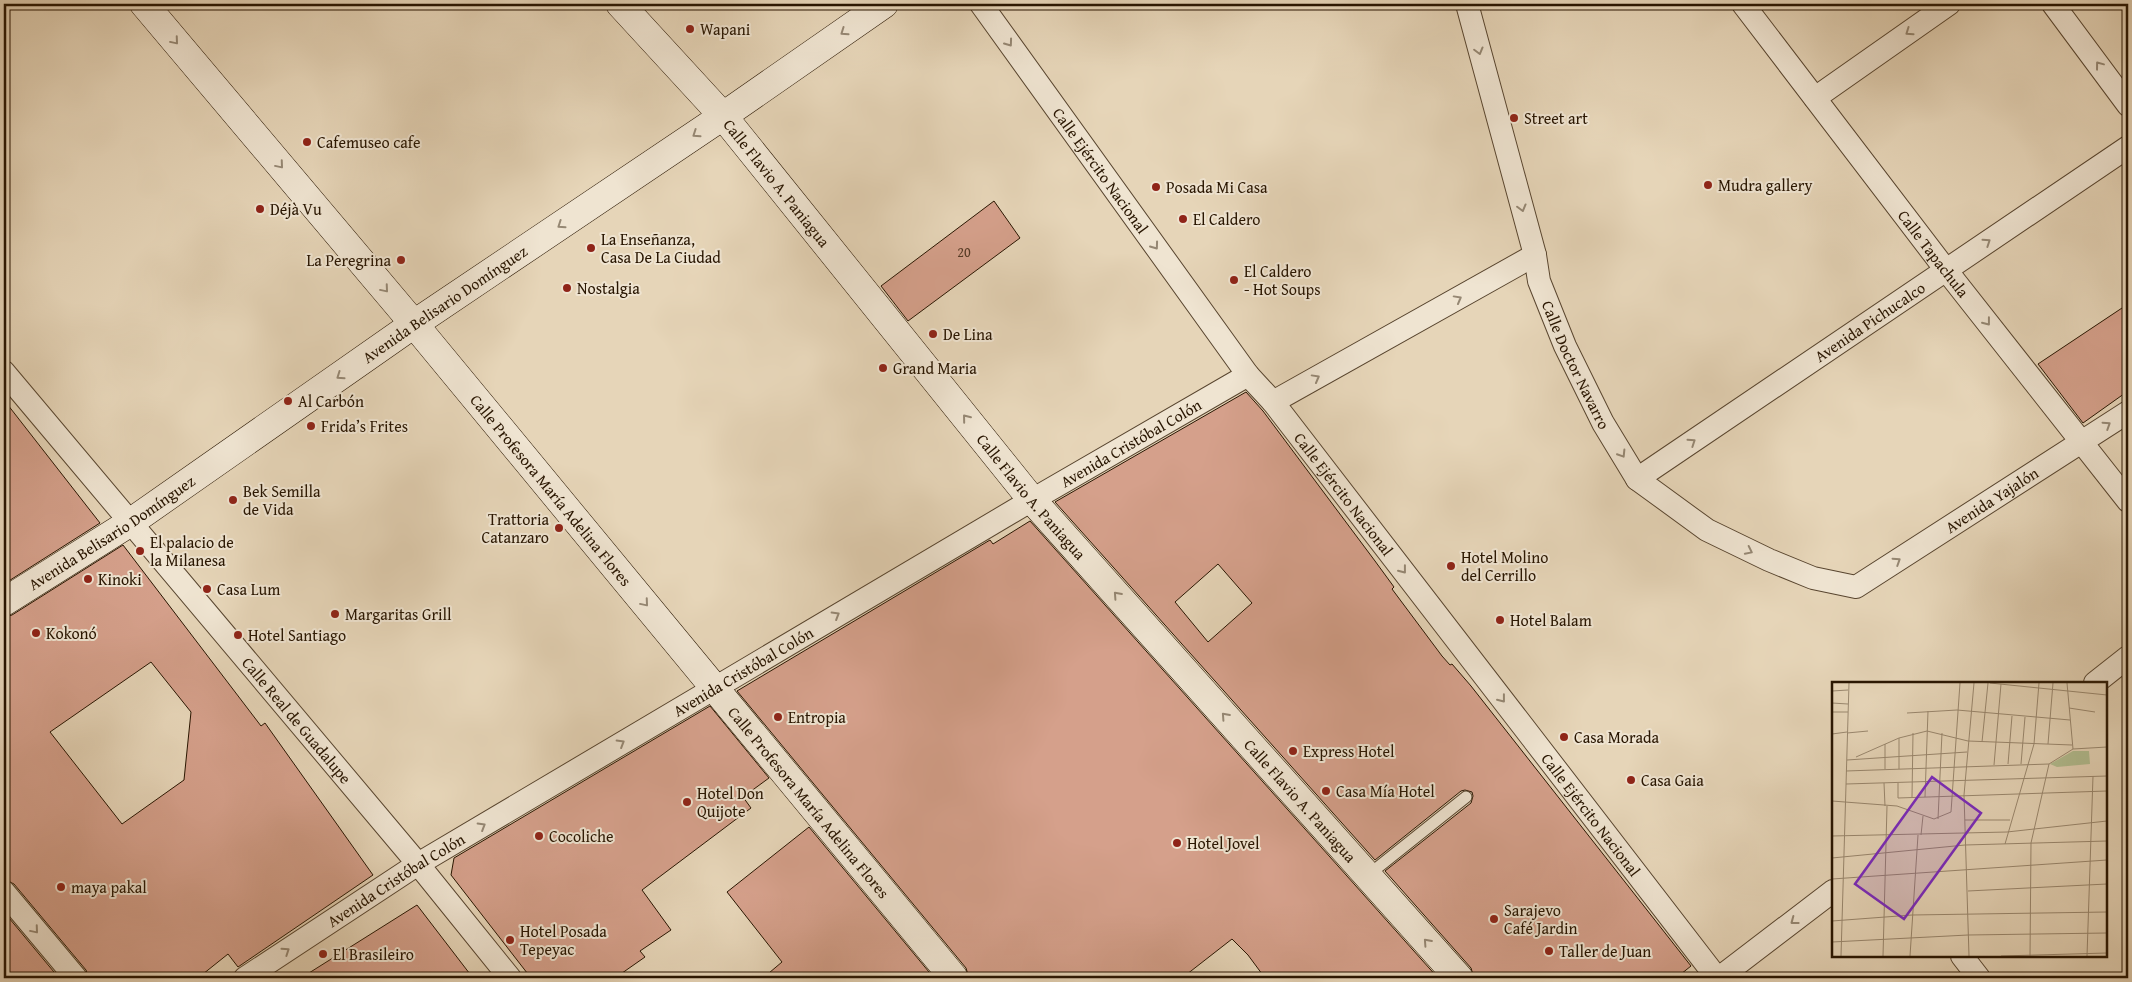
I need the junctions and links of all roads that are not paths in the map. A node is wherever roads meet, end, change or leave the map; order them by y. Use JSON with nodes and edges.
{"nodes":[{"id":1,"x":144,"y":4,"type":"edge"},
{"id":2,"x":620,"y":4,"type":"edge"},
{"id":3,"x":884,"y":4,"type":"edge"},
{"id":4,"x":981,"y":4,"type":"edge"},
{"id":5,"x":1467,"y":4,"type":"edge"},
{"id":6,"x":1743,"y":4,"type":"edge"},
{"id":7,"x":1949,"y":4,"type":"edge"},
{"id":8,"x":2053,"y":4,"type":"edge"},
{"id":9,"x":1815,"y":98,"type":"junction"},
{"id":10,"x":2128,"y":104,"type":"edge"},
{"id":11,"x":723,"y":116,"type":"junction"},
{"id":12,"x":2128,"y":147,"type":"edge"},
{"id":13,"x":1535,"y":255,"type":"junction"},
{"id":14,"x":1946,"y":270,"type":"junction"},
{"id":15,"x":414,"y":324,"type":"junction"},
{"id":16,"x":4,"y":372,"type":"edge"},
{"id":17,"x":1248,"y":375,"type":"junction"},
{"id":18,"x":1273,"y":402,"type":"junction"},
{"id":19,"x":2128,"y":412,"type":"edge"},
{"id":20,"x":2082,"y":442,"type":"junction"},
{"id":21,"x":1637,"y":479,"type":"junction"},
{"id":22,"x":1032,"y":500,"type":"junction"},
{"id":23,"x":2128,"y":501,"type":"edge"},
{"id":24,"x":131,"y":522,"type":"junction"},
{"id":25,"x":1856,"y":588,"type":"joint"},
{"id":26,"x":4,"y":602,"type":"edge"},
{"id":27,"x":2128,"y":657,"type":"edge"},
{"id":28,"x":2096,"y":682,"type":"edge"},
{"id":29,"x":714,"y":687,"type":"junction"},
{"id":30,"x":1466,"y":797,"type":"dead end"},
{"id":31,"x":418,"y":864,"type":"junction"},
{"id":32,"x":1367,"y":876,"type":"junction"},
{"id":33,"x":4,"y":892,"type":"edge"},
{"id":34,"x":1832,"y":893,"type":"edge"},
{"id":35,"x":1963,"y":957,"type":"edge"},
{"id":36,"x":76,"y":978,"type":"edge"},
{"id":37,"x":245,"y":978,"type":"edge"},
{"id":38,"x":510,"y":978,"type":"edge"},
{"id":39,"x":954,"y":978,"type":"edge"},
{"id":40,"x":1459,"y":978,"type":"edge"},
{"id":41,"x":1718,"y":978,"type":"edge"},
{"id":42,"x":1979,"y":978,"type":"edge"}],
"edges":[{"from":1,"to":15,"type":"street","name":"Calle Profesora María Adelina Flores","one_way":true},
{"from":2,"to":11,"type":"street","name":"Calle Flavio A. Paniagua"},
{"from":3,"to":11,"type":"street","name":"Avenida Belisario Domínguez","one_way":true},
{"from":4,"to":17,"type":"street","name":"Calle Ejército Nacional","one_way":true},
{"from":5,"to":13,"type":"street","name":"Calle Doctor Navarro","one_way":true},
{"from":6,"to":9,"type":"street","name":"Calle Tapachula"},
{"from":7,"to":9,"type":"street","one_way":true},
{"from":10,"to":8,"type":"street","one_way":true},
{"from":9,"to":14,"type":"street","name":"Calle Tapachula"},
{"from":11,"to":15,"type":"street","name":"Avenida Belisario Domínguez","one_way":true},
{"from":22,"to":11,"type":"street","name":"Calle Flavio A. Paniagua","one_way":true},
{"from":14,"to":12,"type":"street","name":"Avenida Pichucalco","one_way":true},
{"from":18,"to":13,"type":"street","one_way":true},
{"from":13,"to":21,"type":"street","name":"Calle Doctor Navarro","one_way":true},
{"from":14,"to":20,"type":"street","name":"Calle Tapachula","one_way":true},
{"from":21,"to":14,"type":"street","name":"Avenida Pichucalco","one_way":true},
{"from":15,"to":24,"type":"street","name":"Avenida Belisario Domínguez","one_way":true},
{"from":15,"to":29,"type":"street","name":"Calle Profesora María Adelina Flores","one_way":true},
{"from":16,"to":24,"type":"street","name":"Calle Real de Guadalupe"},
{"from":17,"to":18,"type":"street","name":"Calle Ejército Nacional"},
{"from":17,"to":22,"type":"street","name":"Avenida Cristóbal Colón"},
{"from":18,"to":41,"type":"street","name":"Calle Ejército Nacional","one_way":true},
{"from":20,"to":19,"type":"street","name":"Avenida Yajalón","one_way":true},
{"from":20,"to":23,"type":"street","name":"Calle Tapachula"},
{"from":25,"to":20,"type":"street","name":"Avenida Yajalón","one_way":true},
{"from":21,"to":25,"type":"street","name":"Calle Doctor Navarro","one_way":true},
{"from":29,"to":22,"type":"street","name":"Avenida Cristóbal Colón","one_way":true},
{"from":32,"to":22,"type":"street","name":"Calle Flavio A. Paniagua","one_way":true},
{"from":24,"to":26,"type":"street","name":"Avenida Belisario Domínguez"},
{"from":24,"to":31,"type":"street","name":"Calle Real de Guadalupe"},
{"from":27,"to":28,"type":"street"},
{"from":31,"to":29,"type":"street","name":"Avenida Cristóbal Colón","one_way":true},
{"from":29,"to":39,"type":"street","name":"Calle Profesora María Adelina Flores"},
{"from":30,"to":32,"type":"lane"},
{"from":37,"to":31,"type":"street","name":"Avenida Cristóbal Colón","one_way":true},
{"from":31,"to":38,"type":"street","name":"Calle Real de Guadalupe"},
{"from":40,"to":32,"type":"street","name":"Calle Flavio A. Paniagua","one_way":true},
{"from":33,"to":36,"type":"street","one_way":true},
{"from":34,"to":41,"type":"street","one_way":true},
{"from":35,"to":42,"type":"street"}]}
